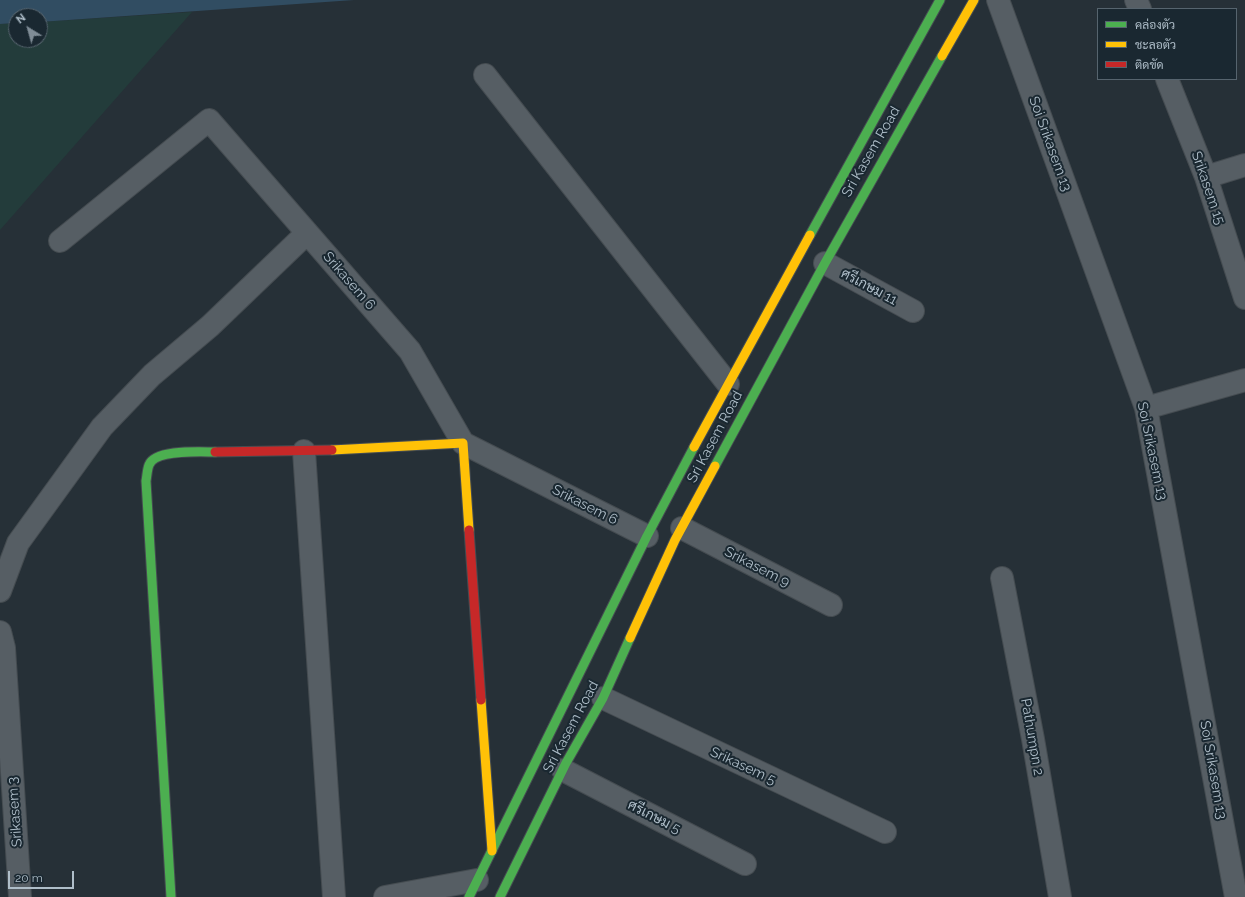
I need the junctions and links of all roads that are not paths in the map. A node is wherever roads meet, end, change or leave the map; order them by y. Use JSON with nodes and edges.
{"nodes":[{"id":1,"x":940,"y":0,"type":"edge"},
{"id":2,"x":974,"y":0,"type":"edge"},
{"id":3,"x":998,"y":0,"type":"edge"},
{"id":4,"x":485,"y":74,"type":"dead end"},
{"id":5,"x":1167,"y":80,"type":"edge"},
{"id":6,"x":1245,"y":165,"type":"edge"},
{"id":7,"x":1206,"y":177,"type":"junction"},
{"id":8,"x":307,"y":233,"type":"junction"},
{"id":9,"x":60,"y":241,"type":"dead end"},
{"id":10,"x":825,"y":263,"type":"junction"},
{"id":11,"x":1245,"y":298,"type":"edge"},
{"id":12,"x":913,"y":311,"type":"dead end"},
{"id":13,"x":1245,"y":380,"type":"edge"},
{"id":14,"x":728,"y":384,"type":"junction"},
{"id":15,"x":1146,"y":408,"type":"junction"},
{"id":16,"x":463,"y":443,"type":"junction"},
{"id":17,"x":304,"y":451,"type":"junction"},
{"id":18,"x":682,"y":528,"type":"junction"},
{"id":19,"x":647,"y":536,"type":"junction"},
{"id":20,"x":1002,"y":578,"type":"dead end"},
{"id":21,"x":0,"y":591,"type":"edge"},
{"id":22,"x":831,"y":605,"type":"dead end"},
{"id":23,"x":0,"y":632,"type":"edge"},
{"id":24,"x":603,"y":698,"type":"junction"},
{"id":25,"x":562,"y":770,"type":"junction"},
{"id":26,"x":885,"y":832,"type":"dead end"},
{"id":27,"x":492,"y":851,"type":"junction"},
{"id":28,"x":745,"y":864,"type":"dead end"},
{"id":29,"x":473,"y":889,"type":"edge"},
{"id":30,"x":20,"y":897,"type":"edge"},
{"id":31,"x":171,"y":897,"type":"edge"},
{"id":32,"x":334,"y":897,"type":"edge"},
{"id":33,"x":385,"y":897,"type":"edge"},
{"id":34,"x":500,"y":897,"type":"edge"},
{"id":35,"x":1060,"y":897,"type":"edge"},
{"id":36,"x":1236,"y":897,"type":"edge"}],
"edges":[{"from":1,"to":14,"type":"main road","name":"Sri Kasem Road"},
{"from":2,"to":10,"type":"main road","name":"Sri Kasem Road"},
{"from":3,"to":15,"type":"street","name":"Soi Srikasem 13"},
{"from":4,"to":14,"type":"street"},
{"from":5,"to":7,"type":"street","name":"Srikasem 15"},
{"from":6,"to":7,"type":"street"},
{"from":7,"to":11,"type":"street","name":"Srikasem 15"},
{"from":8,"to":9,"type":"street","name":"Srikasem 6"},
{"from":8,"to":16,"type":"street","name":"Srikasem 6"},
{"from":8,"to":21,"type":"street"},
{"from":10,"to":12,"type":"street","name":"ศรีเกษม 11"},
{"from":10,"to":18,"type":"main road","name":"Sri Kasem Road"},
{"from":13,"to":15,"type":"street"},
{"from":14,"to":19,"type":"main road","name":"Sri Kasem Road"},
{"from":15,"to":36,"type":"street","name":"Soi Srikasem 13"},
{"from":16,"to":17,"type":"main road"},
{"from":16,"to":19,"type":"street","name":"Srikasem 6"},
{"from":16,"to":27,"type":"main road"},
{"from":17,"to":31,"type":"main road"},
{"from":17,"to":32,"type":"street"},
{"from":18,"to":22,"type":"street","name":"Srikasem 9"},
{"from":18,"to":24,"type":"main road","name":"Sri Kasem Road"},
{"from":19,"to":27,"type":"main road","name":"Sri Kasem Road"},
{"from":20,"to":35,"type":"street","name":"Pathumpn 2"},
{"from":23,"to":30,"type":"street","name":"Srikasem 3"},
{"from":24,"to":25,"type":"main road","name":"Sri Kasem Road"},
{"from":24,"to":26,"type":"street","name":"Srikasem 5"},
{"from":25,"to":28,"type":"street","name":"ศรีเกษม 5"},
{"from":25,"to":34,"type":"main road","name":"Sri Kasem Road"},
{"from":27,"to":29,"type":"main road","name":"Sri Kasem Road"},
{"from":29,"to":33,"type":"street"}]}
